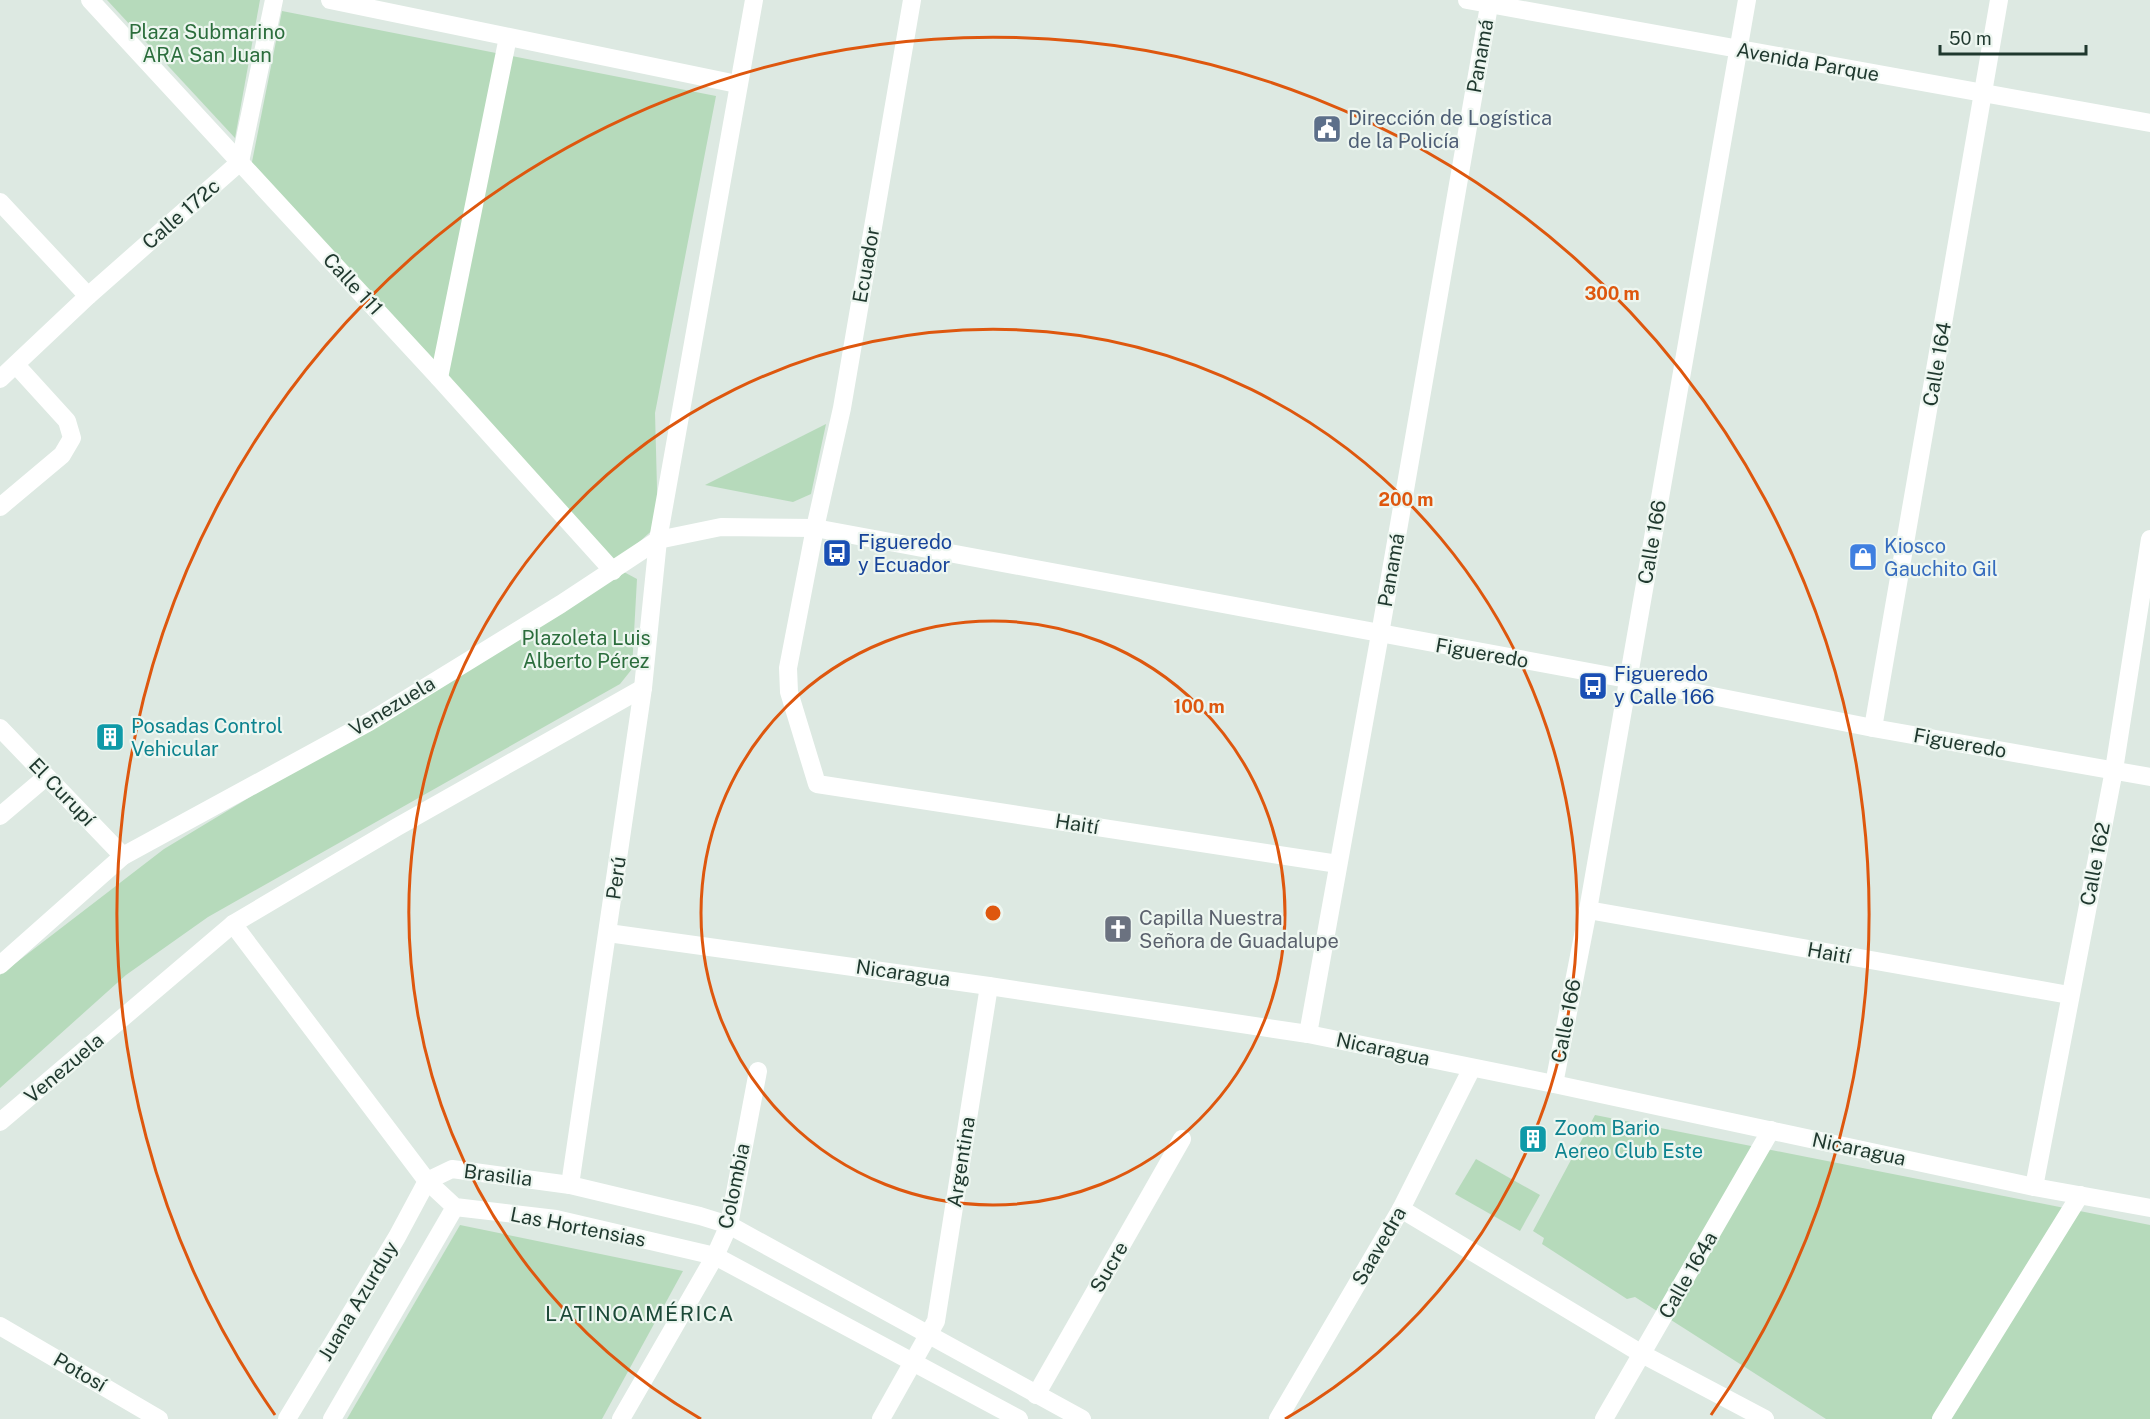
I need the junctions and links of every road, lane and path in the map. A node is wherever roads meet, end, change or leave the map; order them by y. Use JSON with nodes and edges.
{"nodes":[{"id":1,"x":90,"y":0,"type":"edge"},
{"id":2,"x":274,"y":0,"type":"edge"},
{"id":3,"x":330,"y":0,"type":"edge"},
{"id":4,"x":754,"y":0,"type":"edge"},
{"id":5,"x":912,"y":0,"type":"edge"},
{"id":6,"x":1467,"y":0,"type":"edge"},
{"id":7,"x":1747,"y":0,"type":"edge"},
{"id":8,"x":1999,"y":0,"type":"edge"},
{"id":9,"x":1490,"y":2,"type":"edge"},
{"id":10,"x":508,"y":37,"type":"junction"},
{"id":11,"x":1739,"y":49,"type":"junction"},
{"id":12,"x":737,"y":84,"type":"junction"},
{"id":13,"x":1984,"y":94,"type":"junction"},
{"id":14,"x":2150,"y":123,"type":"edge"},
{"id":15,"x":240,"y":162,"type":"junction"},
{"id":16,"x":0,"y":202,"type":"edge"},
{"id":17,"x":88,"y":296,"type":"junction"},
{"id":18,"x":16,"y":365,"type":"junction"},
{"id":19,"x":439,"y":378,"type":"junction"},
{"id":20,"x":0,"y":379,"type":"edge"},
{"id":21,"x":0,"y":507,"type":"edge"},
{"id":22,"x":815,"y":528,"type":"junction"},
{"id":23,"x":2150,"y":539,"type":"edge"},
{"id":24,"x":658,"y":540,"type":"junction"},
{"id":25,"x":613,"y":571,"type":"junction"},
{"id":26,"x":1380,"y":634,"type":"junction"},
{"id":27,"x":1627,"y":679,"type":"junction"},
{"id":28,"x":643,"y":688,"type":"junction"},
{"id":29,"x":0,"y":728,"type":"edge"},
{"id":30,"x":1873,"y":728,"type":"junction"},
{"id":31,"x":2114,"y":770,"type":"junction"},
{"id":32,"x":46,"y":777,"type":"junction"},
{"id":33,"x":2150,"y":777,"type":"edge"},
{"id":34,"x":817,"y":784,"type":"joint"},
{"id":35,"x":0,"y":816,"type":"edge"},
{"id":36,"x":123,"y":856,"type":"junction"},
{"id":37,"x":1338,"y":864,"type":"junction"},
{"id":38,"x":1588,"y":910,"type":"junction"},
{"id":39,"x":233,"y":924,"type":"junction"},
{"id":40,"x":609,"y":933,"type":"junction"},
{"id":41,"x":0,"y":965,"type":"edge"},
{"id":42,"x":989,"y":986,"type":"junction"},
{"id":43,"x":2069,"y":996,"type":"junction"},
{"id":44,"x":1308,"y":1034,"type":"junction"},
{"id":45,"x":1472,"y":1068,"type":"junction"},
{"id":46,"x":758,"y":1071,"type":"dead end"},
{"id":47,"x":1554,"y":1084,"type":"junction"},
{"id":48,"x":0,"y":1122,"type":"edge"},
{"id":49,"x":1772,"y":1130,"type":"junction"},
{"id":50,"x":1182,"y":1139,"type":"dead end"},
{"id":51,"x":427,"y":1181,"type":"junction"},
{"id":52,"x":570,"y":1185,"type":"junction"},
{"id":53,"x":2034,"y":1187,"type":"junction"},
{"id":54,"x":2080,"y":1195,"type":"junction"},
{"id":55,"x":454,"y":1207,"type":"junction"},
{"id":56,"x":2150,"y":1208,"type":"edge"},
{"id":57,"x":1401,"y":1209,"type":"junction"},
{"id":58,"x":729,"y":1226,"type":"junction"},
{"id":59,"x":715,"y":1256,"type":"junction"},
{"id":60,"x":0,"y":1326,"type":"edge"},
{"id":61,"x":929,"y":1336,"type":"junction"},
{"id":62,"x":1642,"y":1354,"type":"junction"},
{"id":63,"x":914,"y":1363,"type":"junction"},
{"id":64,"x":1036,"y":1395,"type":"junction"},
{"id":65,"x":159,"y":1419,"type":"edge"},
{"id":66,"x":287,"y":1419,"type":"edge"},
{"id":67,"x":332,"y":1419,"type":"edge"},
{"id":68,"x":621,"y":1419,"type":"edge"},
{"id":69,"x":881,"y":1419,"type":"edge"},
{"id":70,"x":1019,"y":1419,"type":"edge"},
{"id":71,"x":1082,"y":1419,"type":"edge"},
{"id":72,"x":1278,"y":1419,"type":"edge"},
{"id":73,"x":1604,"y":1419,"type":"edge"},
{"id":74,"x":1765,"y":1419,"type":"edge"},
{"id":75,"x":1941,"y":1419,"type":"edge"}],
"edges":[{"from":1,"to":15,"type":"street","name":"Calle 111"},
{"from":2,"to":15,"type":"street"},
{"from":3,"to":10,"type":"street"},
{"from":4,"to":12,"type":"street","name":"Perú"},
{"from":5,"to":22,"type":"street","name":"Ecuador"},
{"from":6,"to":9,"type":"street","name":"Avenida Parque"},
{"from":7,"to":11,"type":"street","name":"Calle 166"},
{"from":8,"to":13,"type":"street","name":"Calle 164"},
{"from":9,"to":11,"type":"street","name":"Avenida Parque"},
{"from":9,"to":26,"type":"street","name":"Panamá"},
{"from":10,"to":12,"type":"street"},
{"from":10,"to":19,"type":"street"},
{"from":11,"to":13,"type":"street","name":"Avenida Parque"},
{"from":11,"to":27,"type":"street","name":"Calle 166"},
{"from":12,"to":24,"type":"street","name":"Perú"},
{"from":13,"to":14,"type":"street","name":"Avenida Parque"},
{"from":13,"to":30,"type":"street","name":"Calle 164"},
{"from":15,"to":17,"type":"street","name":"Calle 172c"},
{"from":15,"to":19,"type":"street","name":"Calle 111"},
{"from":16,"to":17,"type":"street"},
{"from":17,"to":18,"type":"street","name":"Calle 172c"},
{"from":18,"to":20,"type":"street","name":"Calle 172c"},
{"from":18,"to":21,"type":"street"},
{"from":19,"to":25,"type":"street","name":"Calle 111"},
{"from":22,"to":24,"type":"street","name":"Venezuela"},
{"from":22,"to":26,"type":"street","name":"Figueredo"},
{"from":22,"to":34,"type":"street","name":"Ecuador"},
{"from":23,"to":31,"type":"street","name":"Calle 162"},
{"from":24,"to":25,"type":"street","name":"Venezuela"},
{"from":24,"to":28,"type":"street","name":"Perú"},
{"from":25,"to":36,"type":"street","name":"Venezuela"},
{"from":26,"to":27,"type":"street","name":"Figueredo"},
{"from":26,"to":37,"type":"street","name":"Panamá"},
{"from":27,"to":30,"type":"street","name":"Figueredo"},
{"from":27,"to":38,"type":"street","name":"Calle 166"},
{"from":28,"to":39,"type":"street","name":"Venezuela"},
{"from":28,"to":40,"type":"street","name":"Perú"},
{"from":29,"to":32,"type":"street","name":"El Curupí"},
{"from":30,"to":31,"type":"street","name":"Figueredo"},
{"from":31,"to":33,"type":"street","name":"Figueredo"},
{"from":31,"to":43,"type":"street","name":"Calle 162"},
{"from":32,"to":35,"type":"street"},
{"from":32,"to":36,"type":"street","name":"El Curupí"},
{"from":34,"to":37,"type":"street","name":"Haití"},
{"from":36,"to":41,"type":"street","name":"Venezuela"},
{"from":37,"to":44,"type":"street","name":"Panamá"},
{"from":38,"to":43,"type":"street","name":"Haití"},
{"from":38,"to":47,"type":"street","name":"Calle 166"},
{"from":39,"to":48,"type":"street","name":"Venezuela"},
{"from":39,"to":51,"type":"street"},
{"from":40,"to":42,"type":"street","name":"Nicaragua"},
{"from":40,"to":52,"type":"street","name":"Perú"},
{"from":42,"to":44,"type":"street","name":"Nicaragua"},
{"from":42,"to":61,"type":"street","name":"Argentina"},
{"from":43,"to":53,"type":"street","name":"Calle 162"},
{"from":44,"to":45,"type":"street","name":"Nicaragua"},
{"from":45,"to":47,"type":"street","name":"Nicaragua"},
{"from":45,"to":57,"type":"street","name":"Saavedra"},
{"from":46,"to":58,"type":"street","name":"Colombia"},
{"from":47,"to":49,"type":"street","name":"Nicaragua"},
{"from":49,"to":53,"type":"street","name":"Nicaragua"},
{"from":49,"to":62,"type":"street","name":"Calle 164a"},
{"from":50,"to":64,"type":"street","name":"Sucre"},
{"from":51,"to":52,"type":"street","name":"Brasilia"},
{"from":51,"to":55,"type":"street"},
{"from":51,"to":66,"type":"street","name":"Juana Azurduy"},
{"from":52,"to":58,"type":"street","name":"Las Hortensias"},
{"from":53,"to":54,"type":"street","name":"Nicaragua"},
{"from":54,"to":56,"type":"street","name":"Nicaragua"},
{"from":54,"to":75,"type":"street"},
{"from":55,"to":59,"type":"street","name":"Las Hortensias"},
{"from":55,"to":67,"type":"street","name":"Juana Azurduy"},
{"from":57,"to":62,"type":"street"},
{"from":57,"to":72,"type":"street","name":"Saavedra"},
{"from":58,"to":59,"type":"street","name":"Colombia"},
{"from":58,"to":61,"type":"street","name":"Las Hortensias"},
{"from":59,"to":63,"type":"street","name":"Las Hortensias"},
{"from":59,"to":68,"type":"street","name":"Colombia"},
{"from":60,"to":65,"type":"street","name":"Potosí"},
{"from":61,"to":63,"type":"street","name":"Argentina"},
{"from":61,"to":64,"type":"street","name":"Las Hortensias"},
{"from":62,"to":73,"type":"street","name":"Calle 164a"},
{"from":62,"to":74,"type":"street"},
{"from":63,"to":69,"type":"street","name":"Argentina"},
{"from":63,"to":70,"type":"street","name":"Las Hortensias"},
{"from":64,"to":71,"type":"street","name":"Las Hortensias"}]}
